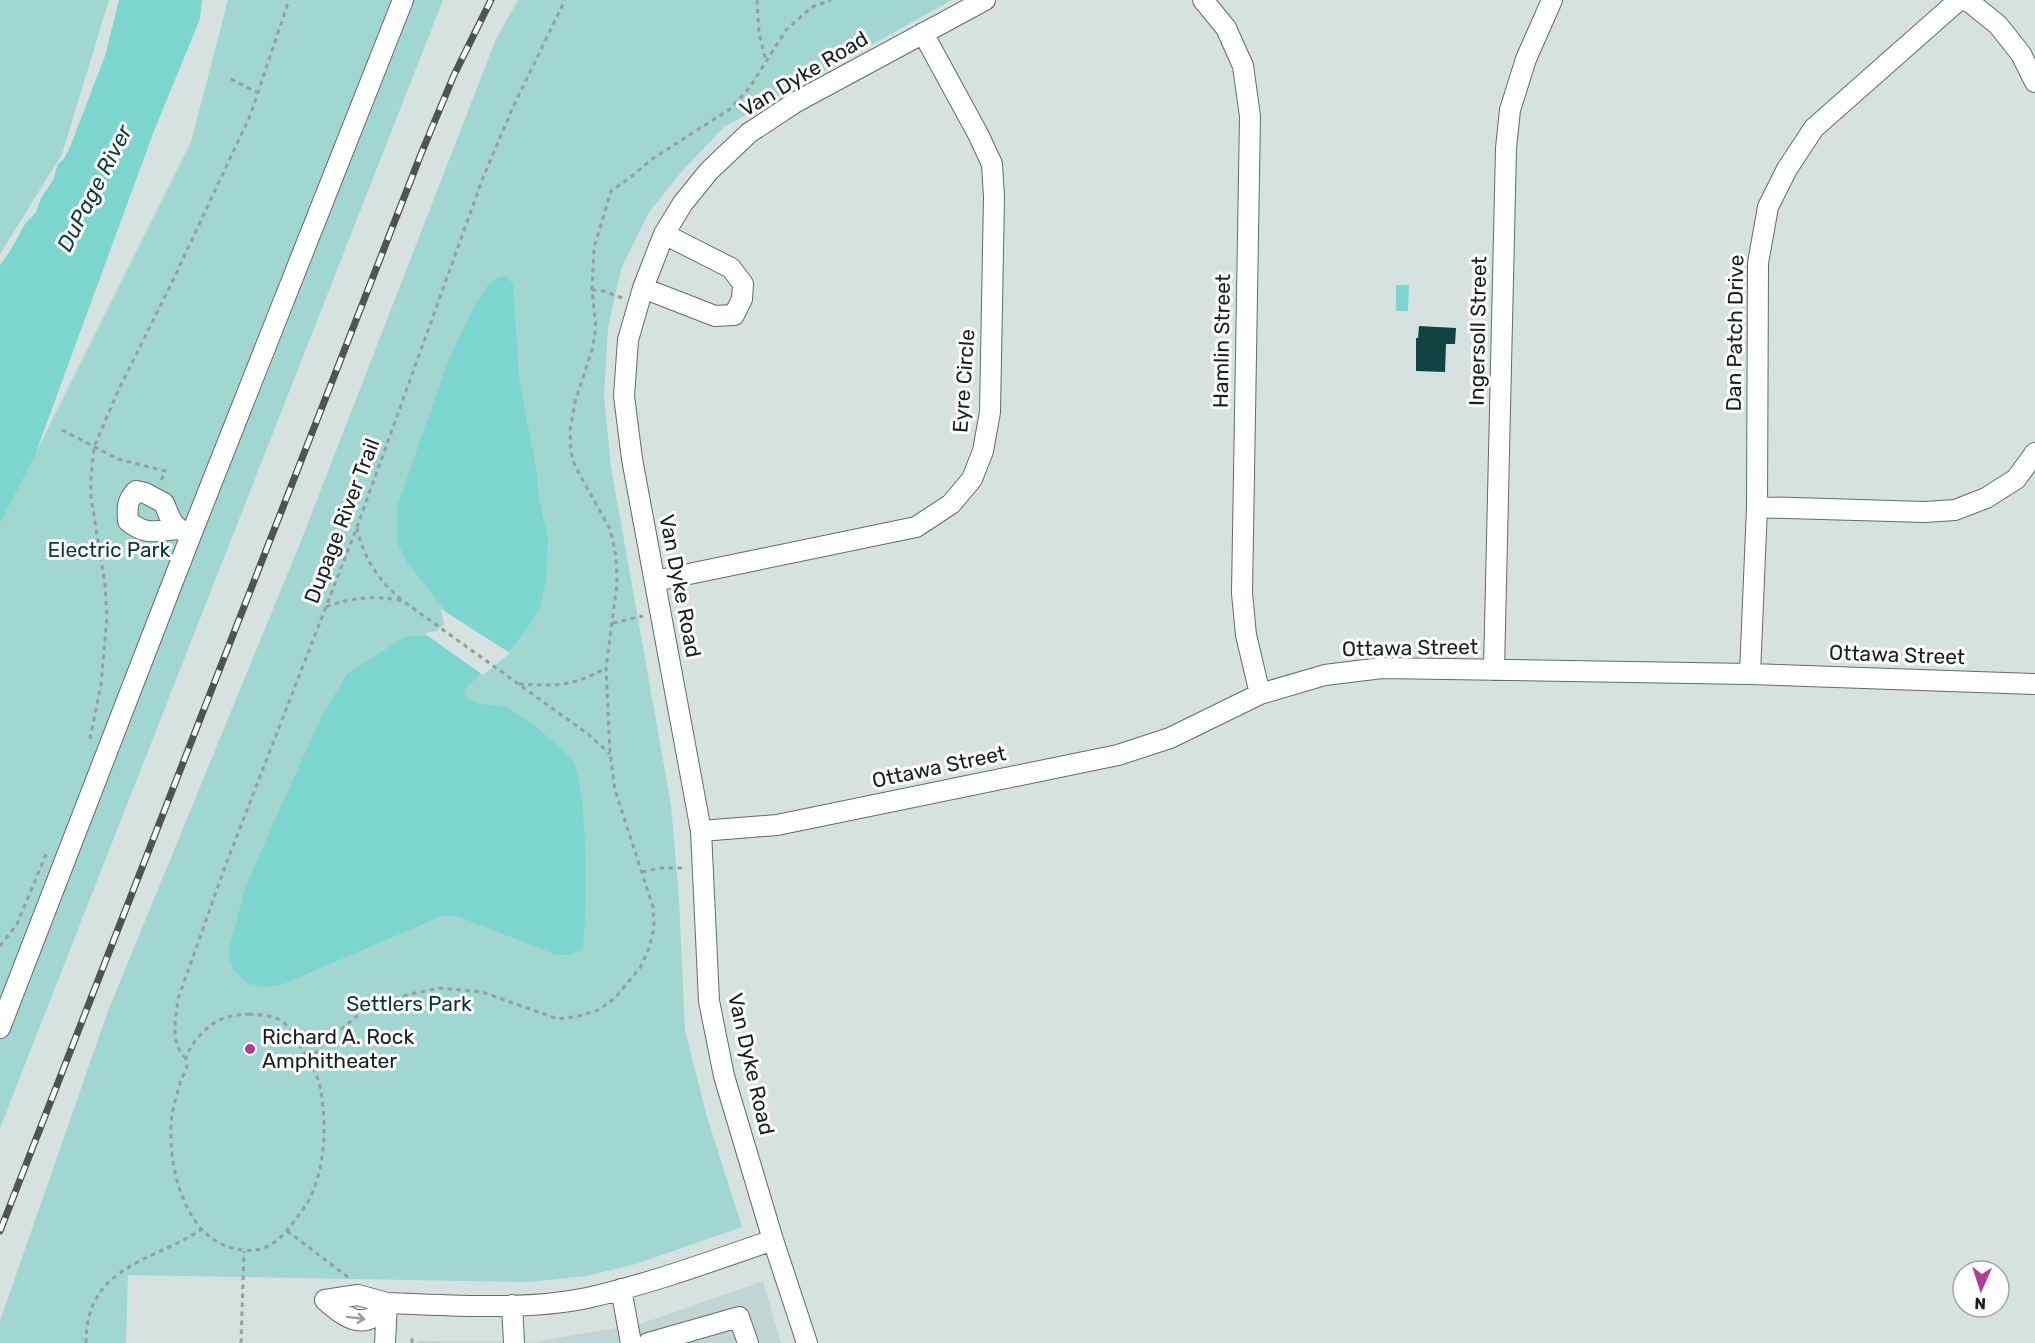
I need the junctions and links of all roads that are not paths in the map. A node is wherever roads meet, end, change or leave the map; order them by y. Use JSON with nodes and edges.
{"nodes":[{"id":1,"x":403,"y":0,"type":"edge"},
{"id":2,"x":985,"y":0,"type":"edge"},
{"id":3,"x":1203,"y":0,"type":"edge"},
{"id":4,"x":1552,"y":0,"type":"edge"},
{"id":5,"x":1959,"y":0,"type":"edge"},
{"id":6,"x":1967,"y":0,"type":"edge"},
{"id":7,"x":923,"y":33,"type":"junction"},
{"id":8,"x":2035,"y":82,"type":"edge"},
{"id":9,"x":664,"y":234,"type":"junction"},
{"id":10,"x":640,"y":296,"type":"junction"},
{"id":11,"x":2035,"y":453,"type":"edge"},
{"id":12,"x":1756,"y":507,"type":"junction"},
{"id":13,"x":184,"y":532,"type":"junction"},
{"id":14,"x":655,"y":581,"type":"junction"},
{"id":15,"x":1494,"y":670,"type":"junction"},
{"id":16,"x":1750,"y":674,"type":"junction"},
{"id":17,"x":2035,"y":684,"type":"edge"},
{"id":18,"x":1260,"y":694,"type":"junction"},
{"id":19,"x":701,"y":831,"type":"junction"},
{"id":20,"x":0,"y":1028,"type":"edge"},
{"id":21,"x":773,"y":1240,"type":"junction"},
{"id":22,"x":621,"y":1289,"type":"junction"},
{"id":23,"x":512,"y":1305,"type":"junction"},
{"id":24,"x":808,"y":1342,"type":"edge"},
{"id":25,"x":386,"y":1343,"type":"edge"},
{"id":26,"x":514,"y":1343,"type":"edge"},
{"id":27,"x":631,"y":1343,"type":"edge"},
{"id":28,"x":648,"y":1343,"type":"edge"},
{"id":29,"x":748,"y":1343,"type":"edge"}],
"edges":[{"from":1,"to":13,"type":"street"},
{"from":2,"to":7,"type":"street","name":"Van Dyke Road"},
{"from":3,"to":18,"type":"street","name":"Hamlin Street"},
{"from":4,"to":15,"type":"street","name":"Ingersoll Street"},
{"from":5,"to":12,"type":"street","name":"Dan Patch Drive"},
{"from":6,"to":8,"type":"street"},
{"from":7,"to":9,"type":"street","name":"Van Dyke Road"},
{"from":7,"to":14,"type":"street","name":"Eyre Circle"},
{"from":9,"to":10,"type":"street","name":"Van Dyke Road"},
{"from":9,"to":10,"type":"street"},
{"from":10,"to":14,"type":"street","name":"Van Dyke Road"},
{"from":11,"to":12,"type":"street"},
{"from":12,"to":16,"type":"street","name":"Dan Patch Drive"},
{"from":13,"to":13,"type":"street"},
{"from":13,"to":20,"type":"street"},
{"from":14,"to":19,"type":"street","name":"Van Dyke Road"},
{"from":15,"to":16,"type":"street","name":"Ottawa Street"},
{"from":15,"to":18,"type":"street","name":"Ottawa Street"},
{"from":16,"to":17,"type":"street","name":"Ottawa Street"},
{"from":18,"to":19,"type":"street","name":"Ottawa Street"},
{"from":19,"to":21,"type":"street","name":"Van Dyke Road"},
{"from":21,"to":22,"type":"street"},
{"from":21,"to":24,"type":"street","name":"Van Dyke Road"},
{"from":22,"to":23,"type":"street"},
{"from":22,"to":27,"type":"street"},
{"from":23,"to":25,"type":"street"},
{"from":23,"to":26,"type":"street"},
{"from":28,"to":29,"type":"street"}]}
